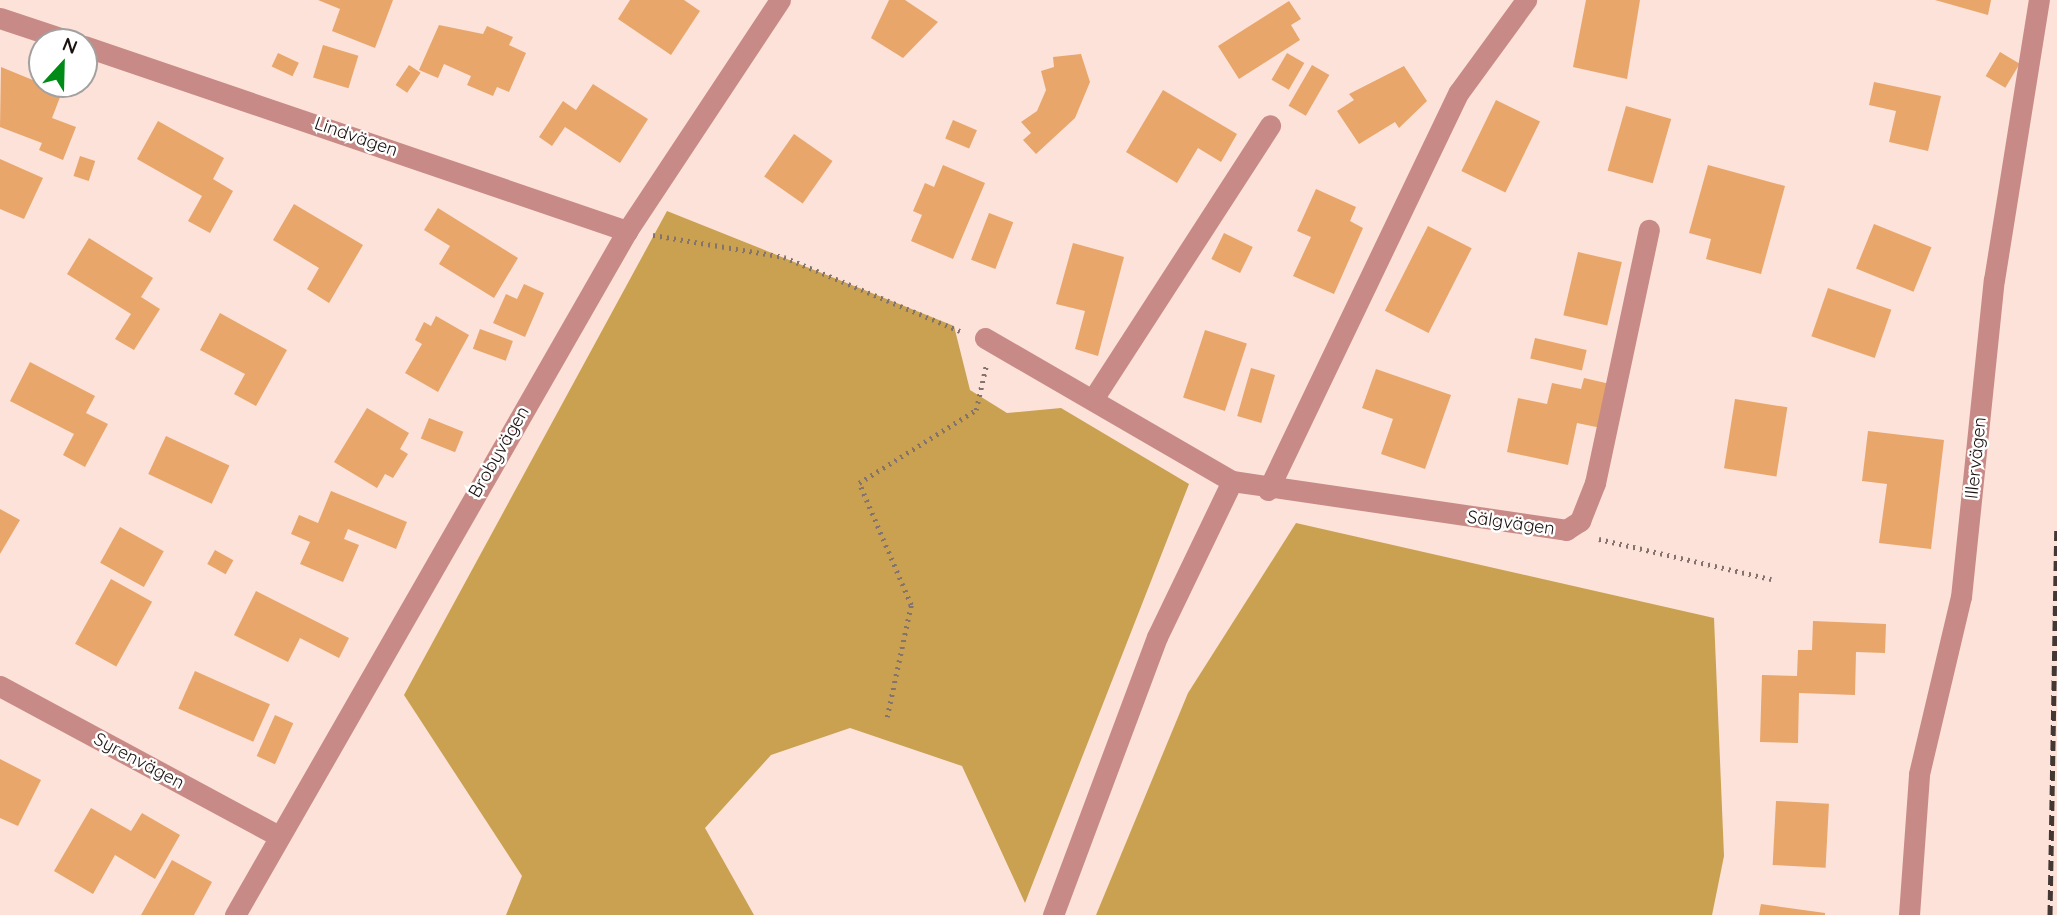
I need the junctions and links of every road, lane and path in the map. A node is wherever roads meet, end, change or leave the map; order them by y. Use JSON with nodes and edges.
{"nodes":[{"id":1,"x":780,"y":0,"type":"edge"},
{"id":2,"x":1526,"y":0,"type":"edge"},
{"id":3,"x":2039,"y":0,"type":"edge"},
{"id":4,"x":0,"y":18,"type":"edge"},
{"id":5,"x":30,"y":28,"type":"edge"},
{"id":6,"x":98,"y":51,"type":"edge"},
{"id":7,"x":1270,"y":125,"type":"dead end"},
{"id":8,"x":1649,"y":230,"type":"dead end"},
{"id":9,"x":627,"y":231,"type":"junction"},
{"id":10,"x":985,"y":338,"type":"junction"},
{"id":11,"x":1093,"y":398,"type":"junction"},
{"id":12,"x":1232,"y":481,"type":"junction"},
{"id":13,"x":1268,"y":490,"type":"junction"},
{"id":14,"x":1566,"y":530,"type":"junction"},
{"id":15,"x":1772,"y":579,"type":"dead end"},
{"id":16,"x":0,"y":686,"type":"edge"},
{"id":17,"x":887,"y":717,"type":"dead end"},
{"id":18,"x":279,"y":836,"type":"junction"},
{"id":19,"x":235,"y":915,"type":"edge"},
{"id":20,"x":1053,"y":915,"type":"edge"},
{"id":21,"x":1909,"y":915,"type":"edge"}],
"edges":[{"from":1,"to":9,"type":"street","name":"Brobyvägen"},
{"from":2,"to":13,"type":"street"},
{"from":3,"to":21,"type":"street","name":"Illervägen"},
{"from":4,"to":5,"type":"street"},
{"from":6,"to":9,"type":"street","name":"Lindvägen"},
{"from":7,"to":11,"type":"street"},
{"from":8,"to":14,"type":"street","name":"Sälgvägen"},
{"from":9,"to":10,"type":"path"},
{"from":9,"to":18,"type":"street","name":"Brobyvägen"},
{"from":10,"to":11,"type":"street","name":"Sälgvägen"},
{"from":10,"to":17,"type":"path"},
{"from":11,"to":12,"type":"street","name":"Sälgvägen"},
{"from":12,"to":13,"type":"street","name":"Sälgvägen"},
{"from":12,"to":20,"type":"street"},
{"from":13,"to":14,"type":"street","name":"Sälgvägen"},
{"from":14,"to":15,"type":"path"},
{"from":16,"to":18,"type":"street","name":"Syrenvägen"},
{"from":18,"to":19,"type":"street","name":"Brobyvägen"}]}
